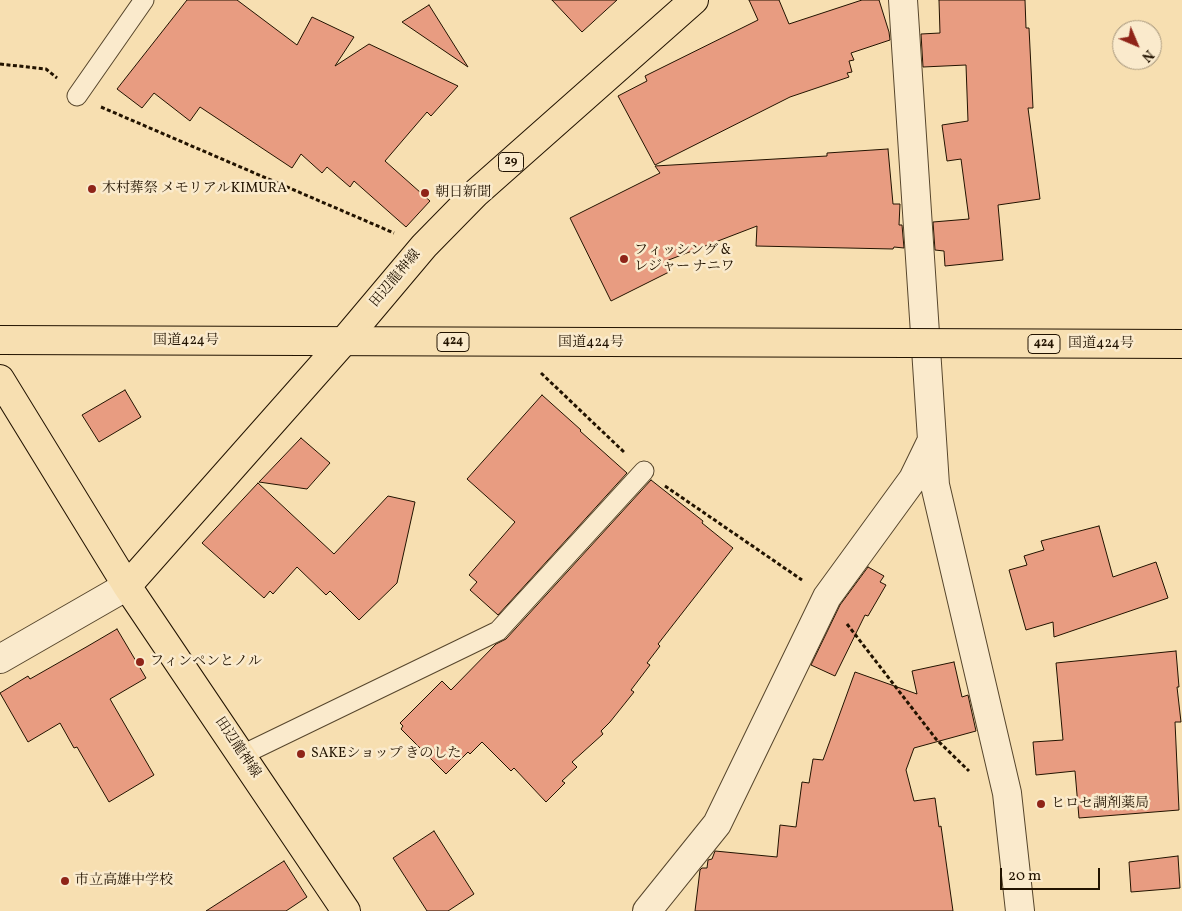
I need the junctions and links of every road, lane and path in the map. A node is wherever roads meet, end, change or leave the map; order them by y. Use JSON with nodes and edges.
{"nodes":[{"id":1,"x":144,"y":0,"type":"edge"},
{"id":2,"x":694,"y":0,"type":"edge"},
{"id":3,"x":903,"y":0,"type":"edge"},
{"id":4,"x":0,"y":64,"type":"edge"},
{"id":5,"x":77,"y":96,"type":"junction"},
{"id":6,"x":424,"y":246,"type":"junction"},
{"id":7,"x":0,"y":340,"type":"edge"},
{"id":8,"x":344,"y":341,"type":"junction"},
{"id":9,"x":510,"y":343,"type":"junction"},
{"id":10,"x":1182,"y":344,"type":"edge"},
{"id":11,"x":0,"y":379,"type":"edge"},
{"id":12,"x":932,"y":440,"type":"junction"},
{"id":13,"x":644,"y":471,"type":"junction"},
{"id":14,"x":127,"y":586,"type":"junction"},
{"id":15,"x":826,"y":597,"type":"junction"},
{"id":16,"x":0,"y":659,"type":"edge"},
{"id":17,"x":242,"y":755,"type":"junction"},
{"id":18,"x":1006,"y":793,"type":"junction"},
{"id":19,"x":346,"y":911,"type":"edge"},
{"id":20,"x":647,"y":911,"type":"edge"},
{"id":21,"x":1020,"y":911,"type":"edge"}],
"edges":[{"from":1,"to":5,"type":"lane"},
{"from":2,"to":6,"type":"main road","name":"田辺龍神線","number":"29"},
{"from":3,"to":12,"type":"street"},
{"from":4,"to":5,"type":"path"},
{"from":5,"to":6,"type":"path"},
{"from":6,"to":8,"type":"main road","name":"田辺龍神線","number":"29"},
{"from":7,"to":8,"type":"main road","name":"国道424号","number":"424"},
{"from":8,"to":9,"type":"main road","name":"国道424号","number":"424"},
{"from":8,"to":14,"type":"main road","name":"田辺龍神線"},
{"from":9,"to":10,"type":"main road","name":"国道424号","number":"424","bridge":true},
{"from":9,"to":13,"type":"path"},
{"from":11,"to":14,"type":"main road","name":"田辺龍神線"},
{"from":12,"to":15,"type":"street"},
{"from":12,"to":18,"type":"street"},
{"from":13,"to":15,"type":"path"},
{"from":13,"to":17,"type":"lane"},
{"from":14,"to":16,"type":"street"},
{"from":14,"to":17,"type":"main road","name":"田辺龍神線"},
{"from":15,"to":18,"type":"path"},
{"from":15,"to":20,"type":"street"},
{"from":17,"to":19,"type":"main road","name":"田辺龍神線"},
{"from":18,"to":21,"type":"street"}]}
